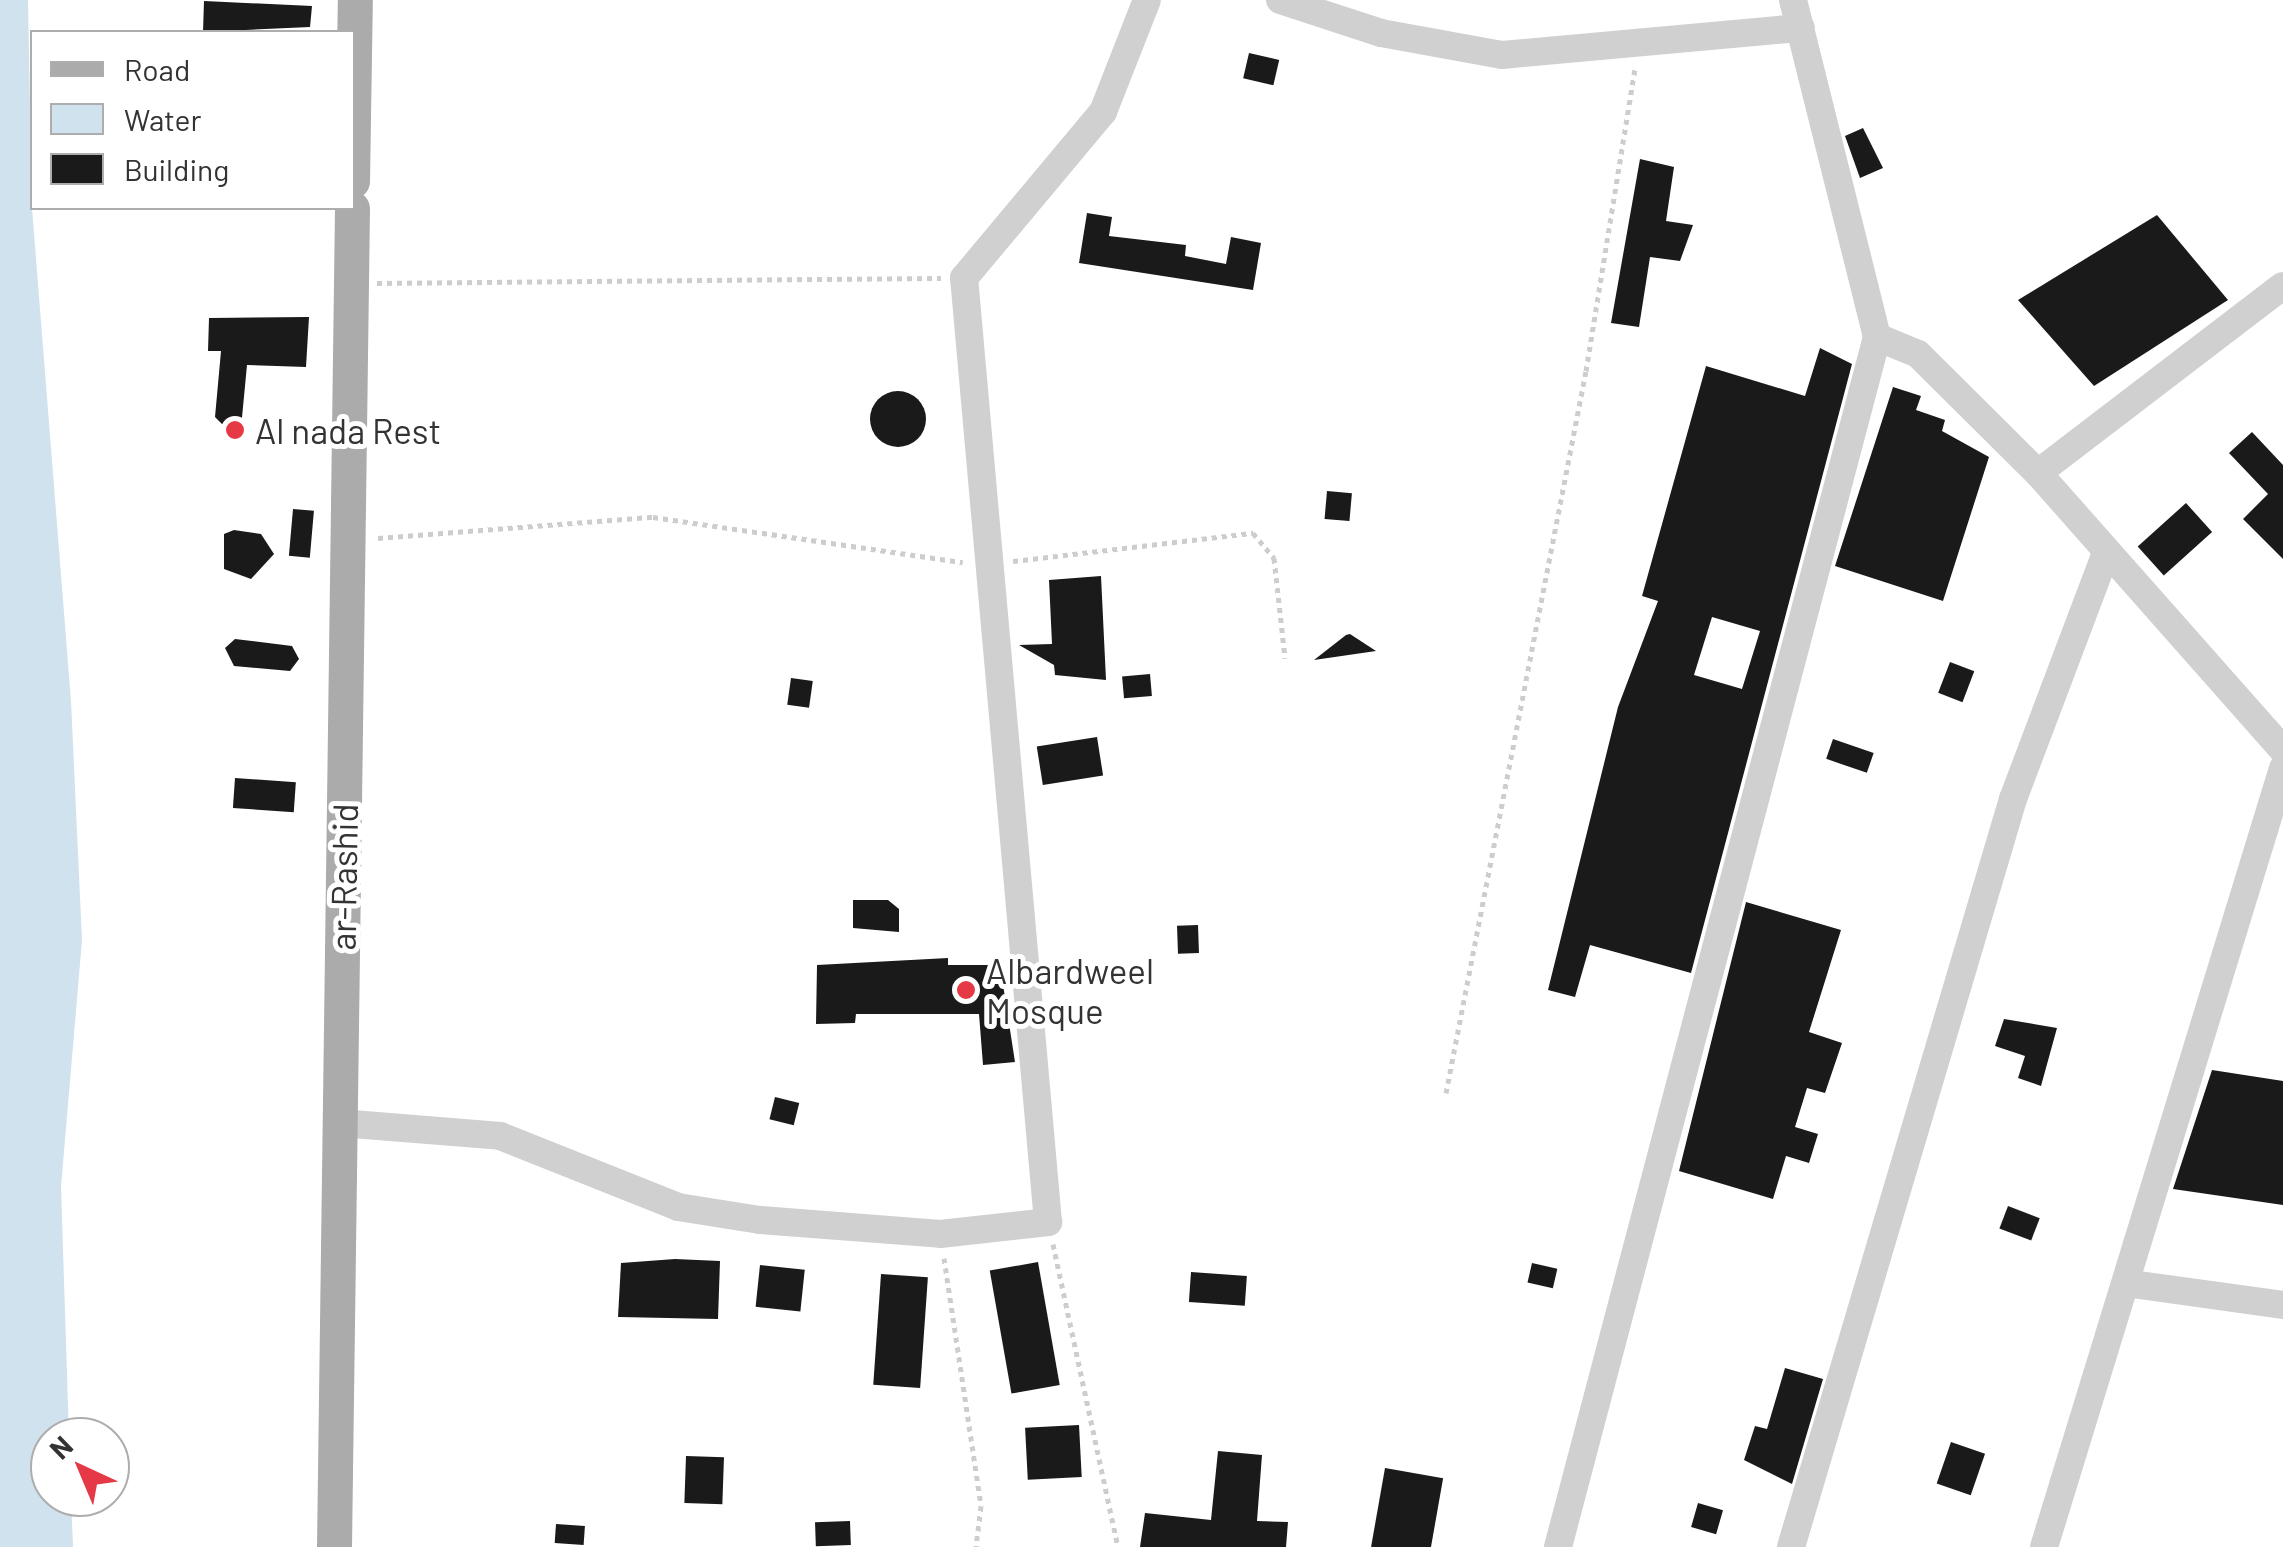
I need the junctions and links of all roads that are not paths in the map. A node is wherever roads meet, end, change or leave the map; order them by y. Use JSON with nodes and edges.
{"nodes":[{"id":1,"x":355,"y":0,"type":"edge"},
{"id":2,"x":1147,"y":0,"type":"edge"},
{"id":3,"x":1280,"y":0,"type":"edge"},
{"id":4,"x":1793,"y":0,"type":"edge"},
{"id":5,"x":1801,"y":28,"type":"junction"},
{"id":6,"x":355,"y":30,"type":"edge"},
{"id":7,"x":352,"y":210,"type":"edge"},
{"id":8,"x":2283,"y":286,"type":"edge"},
{"id":9,"x":1878,"y":337,"type":"junction"},
{"id":10,"x":2038,"y":473,"type":"junction"},
{"id":11,"x":2104,"y":556,"type":"junction"},
{"id":12,"x":2283,"y":750,"type":"edge"},
{"id":13,"x":2283,"y":768,"type":"edge"},
{"id":14,"x":340,"y":1123,"type":"junction"},
{"id":15,"x":2132,"y":1284,"type":"junction"},
{"id":16,"x":2283,"y":1305,"type":"edge"},
{"id":17,"x":334,"y":1547,"type":"edge"},
{"id":18,"x":1558,"y":1547,"type":"edge"},
{"id":19,"x":1790,"y":1547,"type":"edge"},
{"id":20,"x":2044,"y":1547,"type":"edge"}],
"edges":[{"from":1,"to":6,"type":"main road"},
{"from":2,"to":14,"type":"street"},
{"from":3,"to":5,"type":"street"},
{"from":4,"to":5,"type":"street"},
{"from":5,"to":9,"type":"street"},
{"from":7,"to":14,"type":"main road","name":"ar-Rashid"},
{"from":8,"to":10,"type":"street"},
{"from":9,"to":10,"type":"street"},
{"from":9,"to":18,"type":"street"},
{"from":10,"to":11,"type":"street"},
{"from":11,"to":12,"type":"street"},
{"from":11,"to":19,"type":"street"},
{"from":13,"to":15,"type":"street"},
{"from":14,"to":17,"type":"main road","name":"ar-Rashid"},
{"from":15,"to":16,"type":"street"},
{"from":15,"to":20,"type":"street"}]}
